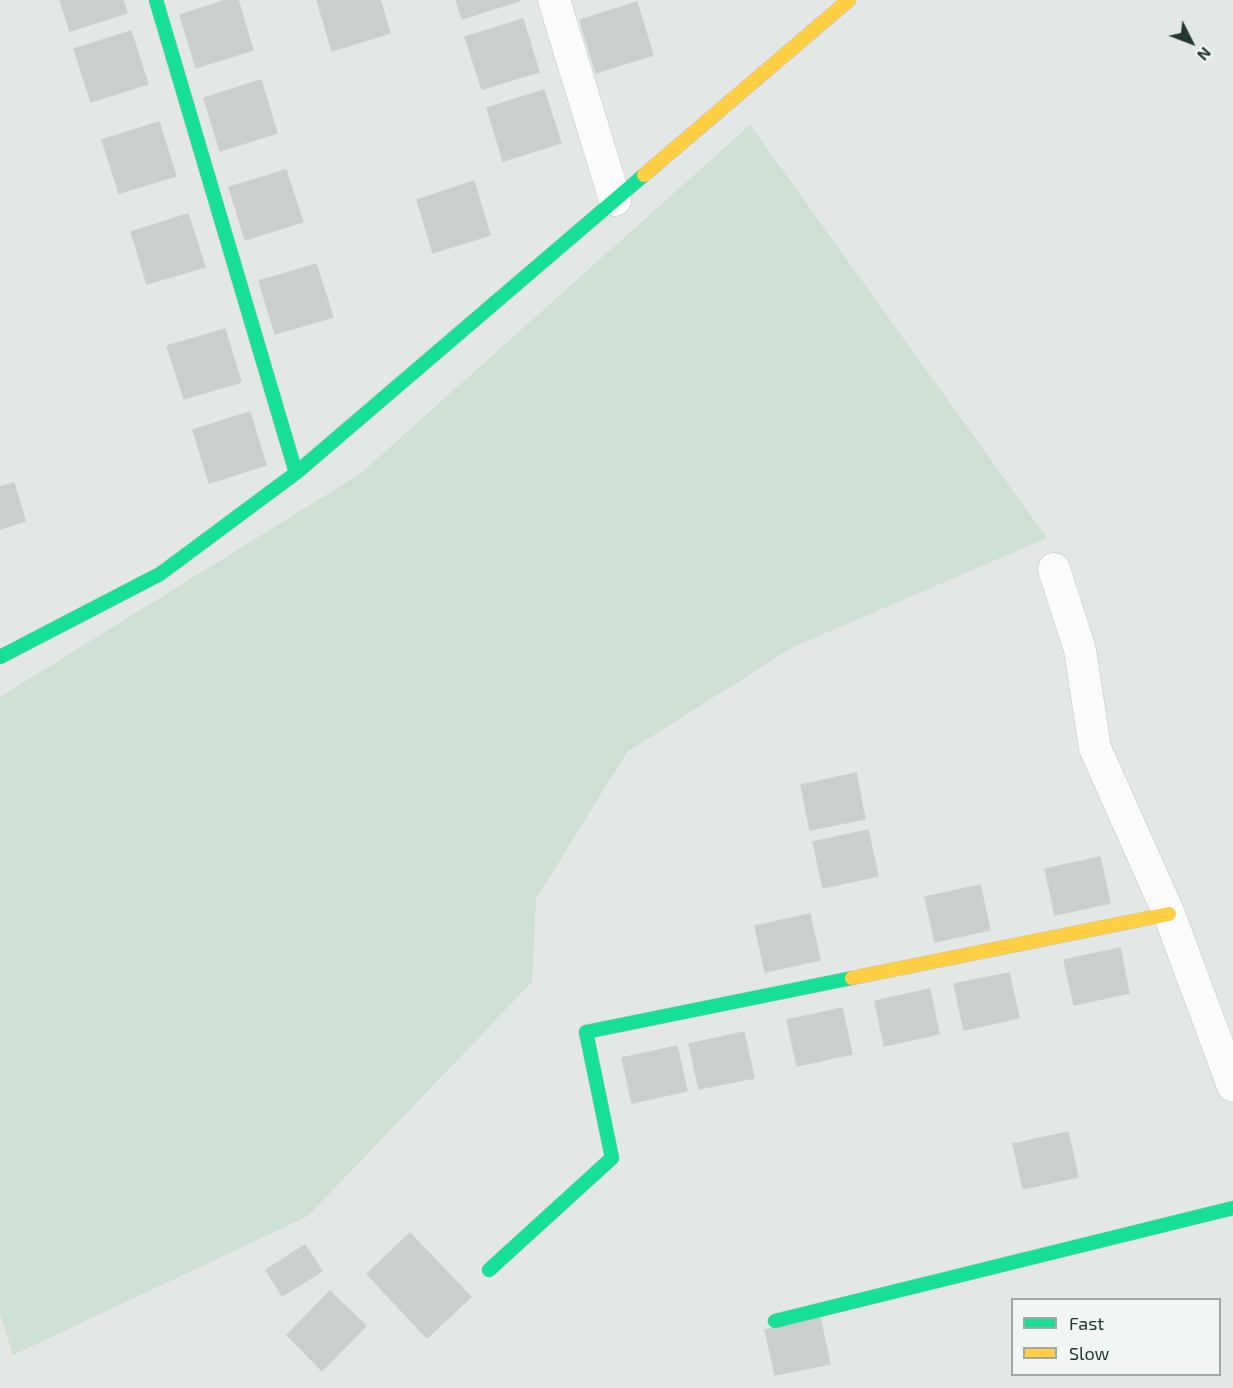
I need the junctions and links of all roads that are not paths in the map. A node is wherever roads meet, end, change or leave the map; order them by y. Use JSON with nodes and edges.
{"nodes":[{"id":1,"x":156,"y":0,"type":"edge"},
{"id":2,"x":554,"y":0,"type":"edge"},
{"id":3,"x":849,"y":0,"type":"edge"},
{"id":4,"x":615,"y":200,"type":"junction"},
{"id":5,"x":296,"y":473,"type":"junction"},
{"id":6,"x":1054,"y":569,"type":"dead end"},
{"id":7,"x":0,"y":657,"type":"edge"},
{"id":8,"x":1169,"y":914,"type":"junction"},
{"id":9,"x":1233,"y":1086,"type":"edge"},
{"id":10,"x":1233,"y":1208,"type":"edge"},
{"id":11,"x":489,"y":1270,"type":"dead end"},
{"id":12,"x":775,"y":1321,"type":"dead end"}],
"edges":[{"from":1,"to":5,"type":"street"},
{"from":2,"to":4,"type":"street"},
{"from":3,"to":4,"type":"street"},
{"from":4,"to":5,"type":"street"},
{"from":5,"to":7,"type":"street"},
{"from":6,"to":8,"type":"street"},
{"from":8,"to":9,"type":"street"},
{"from":8,"to":11,"type":"street"},
{"from":10,"to":12,"type":"street"}]}
